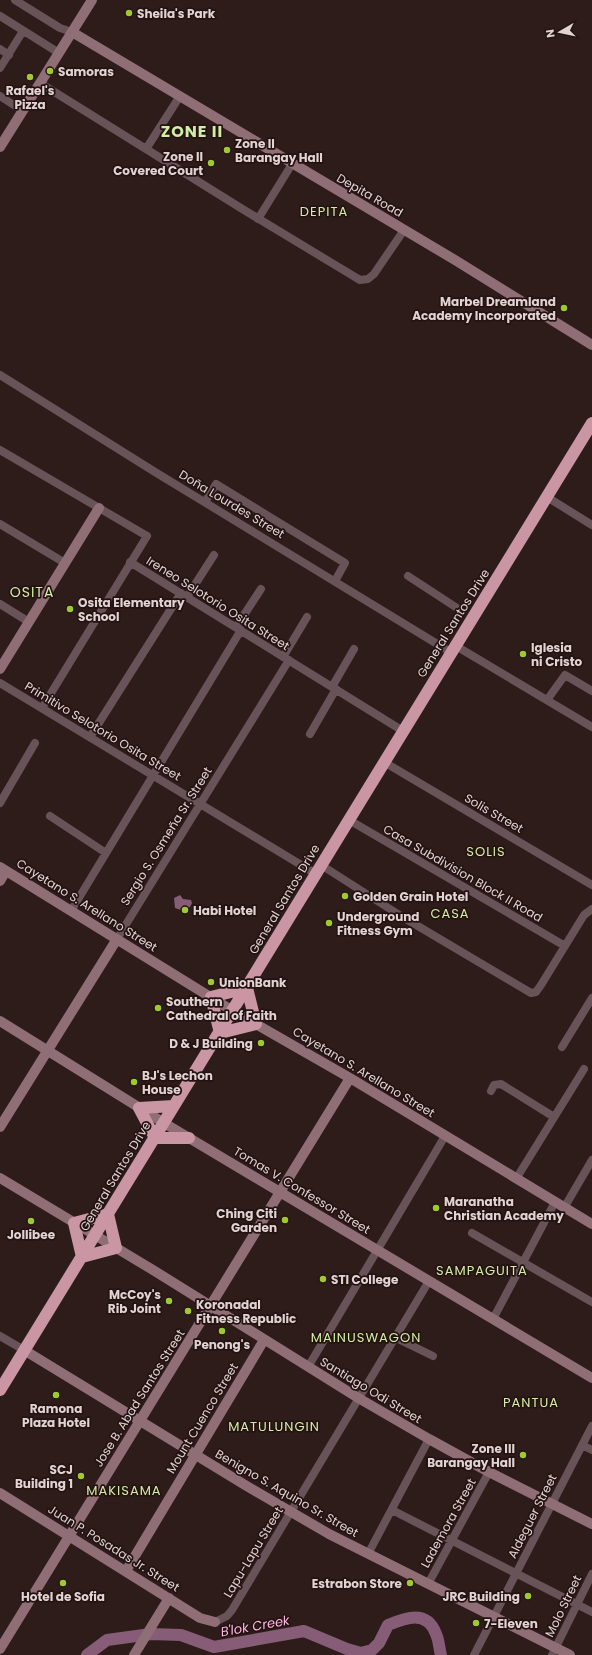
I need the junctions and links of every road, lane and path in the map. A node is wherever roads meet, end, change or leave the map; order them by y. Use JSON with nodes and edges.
{"nodes":[{"id":1,"x":16,"y":0,"type":"edge"},
{"id":2,"x":92,"y":0,"type":"edge"},
{"id":3,"x":0,"y":16,"type":"edge"},
{"id":4,"x":24,"y":31,"type":"junction"},
{"id":5,"x":72,"y":32,"type":"junction"},
{"id":6,"x":0,"y":49,"type":"edge"},
{"id":7,"x":59,"y":53,"type":"junction"},
{"id":8,"x":8,"y":55,"type":"junction"},
{"id":9,"x":0,"y":68,"type":"edge"},
{"id":10,"x":40,"y":84,"type":"junction"},
{"id":11,"x":0,"y":96,"type":"edge"},
{"id":12,"x":180,"y":96,"type":"junction"},
{"id":13,"x":23,"y":110,"type":"junction"},
{"id":14,"x":0,"y":147,"type":"edge"},
{"id":15,"x":146,"y":149,"type":"junction"},
{"id":16,"x":292,"y":164,"type":"junction"},
{"id":17,"x":258,"y":219,"type":"junction"},
{"id":18,"x":404,"y":230,"type":"junction"},
{"id":19,"x":592,"y":345,"type":"edge"},
{"id":20,"x":0,"y":375,"type":"edge"},
{"id":21,"x":591,"y":425,"type":"edge"},
{"id":22,"x":0,"y":450,"type":"edge"},
{"id":23,"x":547,"y":497,"type":"junction"},
{"id":24,"x":205,"y":502,"type":"junction"},
{"id":25,"x":99,"y":508,"type":"junction"},
{"id":26,"x":0,"y":524,"type":"edge"},
{"id":27,"x":592,"y":525,"type":"edge"},
{"id":28,"x":214,"y":555,"type":"dead end"},
{"id":29,"x":130,"y":562,"type":"junction"},
{"id":30,"x":65,"y":563,"type":"junction"},
{"id":31,"x":408,"y":576,"type":"dead end"},
{"id":32,"x":335,"y":581,"type":"junction"},
{"id":33,"x":261,"y":589,"type":"dead end"},
{"id":34,"x":184,"y":595,"type":"junction"},
{"id":35,"x":0,"y":604,"type":"edge"},
{"id":36,"x":458,"y":608,"type":"dead end"},
{"id":37,"x":307,"y":617,"type":"dead end"},
{"id":38,"x":29,"y":622,"type":"junction"},
{"id":39,"x":238,"y":629,"type":"junction"},
{"id":40,"x":354,"y":649,"type":"dead end"},
{"id":41,"x":454,"y":649,"type":"junction"},
{"id":42,"x":286,"y":658,"type":"junction"},
{"id":43,"x":0,"y":669,"type":"edge"},
{"id":44,"x":0,"y":683,"type":"edge"},
{"id":45,"x":334,"y":688,"type":"junction"},
{"id":46,"x":592,"y":691,"type":"edge"},
{"id":47,"x":547,"y":700,"type":"junction"},
{"id":48,"x":42,"y":708,"type":"junction"},
{"id":49,"x":592,"y":727,"type":"edge"},
{"id":50,"x":403,"y":731,"type":"junction"},
{"id":51,"x":310,"y":734,"type":"dead end"},
{"id":52,"x":90,"y":737,"type":"junction"},
{"id":53,"x":35,"y":743,"type":"dead end"},
{"id":54,"x":384,"y":762,"type":"junction"},
{"id":55,"x":153,"y":775,"type":"junction"},
{"id":56,"x":0,"y":803,"type":"edge"},
{"id":57,"x":201,"y":804,"type":"junction"},
{"id":58,"x":50,"y":816,"type":"dead end"},
{"id":59,"x":349,"y":820,"type":"junction"},
{"id":60,"x":106,"y":853,"type":"junction"},
{"id":61,"x":3,"y":869,"type":"edge"},
{"id":62,"x":319,"y":870,"type":"junction"},
{"id":63,"x":0,"y":881,"type":"edge"},
{"id":64,"x":592,"y":885,"type":"edge"},
{"id":65,"x":592,"y":909,"type":"edge"},
{"id":66,"x":71,"y":911,"type":"junction"},
{"id":67,"x":117,"y":939,"type":"junction"},
{"id":68,"x":565,"y":946,"type":"junction"},
{"id":69,"x":247,"y":988,"type":"junction"},
{"id":70,"x":211,"y":997,"type":"junction"},
{"id":71,"x":592,"y":998,"type":"edge"},
{"id":72,"x":233,"y":1011,"type":"junction"},
{"id":73,"x":0,"y":1021,"type":"edge"},
{"id":74,"x":256,"y":1024,"type":"junction"},
{"id":75,"x":220,"y":1033,"type":"junction"},
{"id":76,"x":562,"y":1047,"type":"dead end"},
{"id":77,"x":48,"y":1051,"type":"junction"},
{"id":78,"x":584,"y":1069,"type":"dead end"},
{"id":79,"x":350,"y":1078,"type":"junction"},
{"id":80,"x":491,"y":1091,"type":"dead end"},
{"id":81,"x":174,"y":1106,"type":"junction"},
{"id":82,"x":139,"y":1108,"type":"junction"},
{"id":83,"x":554,"y":1117,"type":"junction"},
{"id":84,"x":164,"y":1123,"type":"junction"},
{"id":85,"x":0,"y":1127,"type":"edge"},
{"id":86,"x":445,"y":1136,"type":"junction"},
{"id":87,"x":154,"y":1138,"type":"junction"},
{"id":88,"x":189,"y":1138,"type":"junction"},
{"id":89,"x":592,"y":1160,"type":"edge"},
{"id":90,"x":0,"y":1178,"type":"edge"},
{"id":91,"x":516,"y":1178,"type":"junction"},
{"id":92,"x":280,"y":1192,"type":"junction"},
{"id":93,"x":560,"y":1205,"type":"junction"},
{"id":94,"x":108,"y":1214,"type":"junction"},
{"id":95,"x":74,"y":1223,"type":"junction"},
{"id":96,"x":592,"y":1224,"type":"edge"},
{"id":97,"x":472,"y":1233,"type":"dead end"},
{"id":98,"x":95,"y":1235,"type":"junction"},
{"id":99,"x":116,"y":1248,"type":"junction"},
{"id":100,"x":378,"y":1250,"type":"junction"},
{"id":101,"x":82,"y":1257,"type":"junction"},
{"id":102,"x":522,"y":1263,"type":"junction"},
{"id":103,"x":429,"y":1281,"type":"junction"},
{"id":104,"x":592,"y":1302,"type":"edge"},
{"id":105,"x":211,"y":1306,"type":"junction"},
{"id":106,"x":493,"y":1319,"type":"junction"},
{"id":107,"x":0,"y":1336,"type":"edge"},
{"id":108,"x":396,"y":1338,"type":"junction"},
{"id":109,"x":264,"y":1340,"type":"junction"},
{"id":110,"x":24,"y":1350,"type":"junction"},
{"id":111,"x":433,"y":1356,"type":"dead end"},
{"id":112,"x":308,"y":1367,"type":"junction"},
{"id":113,"x":592,"y":1378,"type":"edge"},
{"id":114,"x":0,"y":1390,"type":"edge"},
{"id":115,"x":360,"y":1399,"type":"junction"},
{"id":116,"x":140,"y":1422,"type":"junction"},
{"id":117,"x":592,"y":1426,"type":"edge"},
{"id":118,"x":429,"y":1440,"type":"junction"},
{"id":119,"x":582,"y":1445,"type":"junction"},
{"id":120,"x":592,"y":1450,"type":"edge"},
{"id":121,"x":195,"y":1455,"type":"junction"},
{"id":122,"x":489,"y":1472,"type":"junction"},
{"id":123,"x":0,"y":1494,"type":"edge"},
{"id":124,"x":552,"y":1504,"type":"junction"},
{"id":125,"x":392,"y":1510,"type":"junction"},
{"id":126,"x":291,"y":1512,"type":"junction"},
{"id":127,"x":592,"y":1524,"type":"edge"},
{"id":128,"x":69,"y":1536,"type":"junction"},
{"id":129,"x":452,"y":1540,"type":"junction"},
{"id":130,"x":368,"y":1554,"type":"junction"},
{"id":131,"x":126,"y":1571,"type":"junction"},
{"id":132,"x":516,"y":1573,"type":"junction"},
{"id":133,"x":592,"y":1574,"type":"edge"},
{"id":134,"x":428,"y":1584,"type":"junction"},
{"id":135,"x":169,"y":1598,"type":"junction"},
{"id":136,"x":577,"y":1604,"type":"junction"},
{"id":137,"x":592,"y":1612,"type":"edge"},
{"id":138,"x":493,"y":1617,"type":"junction"},
{"id":139,"x":215,"y":1622,"type":"joint"},
{"id":140,"x":0,"y":1649,"type":"edge"},
{"id":141,"x":554,"y":1652,"type":"edge"},
{"id":142,"x":0,"y":1653,"type":"edge"},
{"id":143,"x":3,"y":1655,"type":"edge"},
{"id":144,"x":134,"y":1655,"type":"edge"},
{"id":145,"x":474,"y":1655,"type":"edge"},
{"id":146,"x":570,"y":1655,"type":"edge"}],
"edges":[{"from":1,"to":5,"type":"street"},
{"from":2,"to":5,"type":"street"},
{"from":3,"to":4,"type":"street"},
{"from":4,"to":7,"type":"street"},
{"from":4,"to":8,"type":"street"},
{"from":5,"to":7,"type":"street"},
{"from":5,"to":12,"type":"street","name":"Depita Road"},
{"from":6,"to":8,"type":"street"},
{"from":7,"to":10,"type":"street"},
{"from":8,"to":9,"type":"street"},
{"from":10,"to":13,"type":"street"},
{"from":10,"to":15,"type":"street"},
{"from":11,"to":13,"type":"street"},
{"from":12,"to":15,"type":"street"},
{"from":12,"to":16,"type":"street","name":"Depita Road"},
{"from":13,"to":14,"type":"street"},
{"from":15,"to":17,"type":"street"},
{"from":16,"to":17,"type":"street"},
{"from":16,"to":18,"type":"street","name":"Depita Road"},
{"from":17,"to":18,"type":"street"},
{"from":18,"to":19,"type":"street","name":"Depita Road"},
{"from":20,"to":24,"type":"street","name":"Doña Lourdes Street"},
{"from":21,"to":23,"type":"highway","name":"General Santos Drive"},
{"from":22,"to":25,"type":"street","name":"Ireneo Selotorio Osita Street"},
{"from":23,"to":27,"type":"street"},
{"from":23,"to":41,"type":"highway","name":"General Santos Drive"},
{"from":24,"to":32,"type":"street","name":"Doña Lourdes Street"},
{"from":24,"to":32,"type":"street"},
{"from":25,"to":29,"type":"street","name":"Ireneo Selotorio Osita Street"},
{"from":25,"to":30,"type":"street"},
{"from":26,"to":30,"type":"street"},
{"from":28,"to":34,"type":"street"},
{"from":29,"to":34,"type":"street","name":"Ireneo Selotorio Osita Street"},
{"from":29,"to":48,"type":"street"},
{"from":30,"to":38,"type":"street"},
{"from":31,"to":36,"type":"street"},
{"from":32,"to":41,"type":"street","name":"Doña Lourdes Street"},
{"from":33,"to":39,"type":"street"},
{"from":34,"to":39,"type":"street","name":"Ireneo Selotorio Osita Street"},
{"from":34,"to":52,"type":"street"},
{"from":35,"to":38,"type":"street"},
{"from":37,"to":42,"type":"street","name":"Sergio S. Osmeña Sr. Street"},
{"from":38,"to":43,"type":"street"},
{"from":39,"to":42,"type":"street","name":"Ireneo Selotorio Osita Street"},
{"from":39,"to":55,"type":"street"},
{"from":40,"to":45,"type":"street"},
{"from":41,"to":47,"type":"street","name":"Doña Lourdes Street"},
{"from":41,"to":50,"type":"highway","name":"General Santos Drive"},
{"from":42,"to":45,"type":"street","name":"Ireneo Selotorio Osita Street"},
{"from":42,"to":57,"type":"street","name":"Sergio S. Osmeña Sr. Street"},
{"from":44,"to":48,"type":"street","name":"Primitivo Selotorio Osita Street"},
{"from":45,"to":50,"type":"street","name":"Ireneo Selotorio Osita Street"},
{"from":45,"to":51,"type":"street"},
{"from":46,"to":47,"type":"street"},
{"from":47,"to":49,"type":"street","name":"Doña Lourdes Street"},
{"from":48,"to":52,"type":"street","name":"Primitivo Selotorio Osita Street"},
{"from":50,"to":54,"type":"highway","name":"General Santos Drive"},
{"from":52,"to":55,"type":"street","name":"Primitivo Selotorio Osita Street"},
{"from":53,"to":56,"type":"street"},
{"from":54,"to":59,"type":"highway","name":"General Santos Drive"},
{"from":54,"to":64,"type":"street","name":"Solis Street"},
{"from":55,"to":57,"type":"street","name":"Primitivo Selotorio Osita Street"},
{"from":55,"to":60,"type":"street"},
{"from":57,"to":62,"type":"street","name":"Primitivo Selotorio Osita Street"},
{"from":57,"to":67,"type":"street","name":"Sergio S. Osmeña Sr. Street"},
{"from":58,"to":60,"type":"street"},
{"from":59,"to":62,"type":"highway","name":"General Santos Drive"},
{"from":59,"to":68,"type":"street","name":"Casa Subdivision Block II Road"},
{"from":60,"to":66,"type":"street"},
{"from":61,"to":63,"type":"street"},
{"from":61,"to":66,"type":"street","name":"Cayetano S. Arellano Street"},
{"from":62,"to":68,"type":"street","name":"Primitivo Selotorio Osita Street"},
{"from":62,"to":69,"type":"highway","name":"General Santos Drive"},
{"from":65,"to":68,"type":"street"},
{"from":66,"to":67,"type":"street","name":"Cayetano S. Arellano Street"},
{"from":67,"to":70,"type":"street","name":"Cayetano S. Arellano Street"},
{"from":67,"to":77,"type":"street","name":"Sergio S. Osmeña Sr. Street"},
{"from":69,"to":70,"type":"highway"},
{"from":69,"to":72,"type":"highway","name":"General Santos Drive"},
{"from":69,"to":74,"type":"highway"},
{"from":70,"to":72,"type":"street","name":"Cayetano S. Arellano Street"},
{"from":70,"to":75,"type":"highway"},
{"from":71,"to":76,"type":"street"},
{"from":72,"to":74,"type":"street","name":"Cayetano S. Arellano Street"},
{"from":72,"to":75,"type":"highway","name":"General Santos Drive"},
{"from":73,"to":77,"type":"street","name":"Tomas V. Confessor Street"},
{"from":74,"to":75,"type":"highway"},
{"from":74,"to":79,"type":"street","name":"Cayetano S. Arellano Street"},
{"from":75,"to":81,"type":"highway","name":"General Santos Drive"},
{"from":77,"to":82,"type":"street","name":"Tomas V. Confessor Street"},
{"from":77,"to":85,"type":"street","name":"Sergio S. Osmeña Sr. Street"},
{"from":78,"to":83,"type":"street"},
{"from":79,"to":86,"type":"street","name":"Cayetano S. Arellano Street"},
{"from":79,"to":92,"type":"street","name":"Jose B. Abad Santos Street"},
{"from":80,"to":83,"type":"street"},
{"from":81,"to":82,"type":"highway"},
{"from":81,"to":84,"type":"highway","name":"General Santos Drive"},
{"from":82,"to":84,"type":"street","name":"Tomas V. Confessor Street"},
{"from":82,"to":87,"type":"highway"},
{"from":83,"to":91,"type":"street"},
{"from":84,"to":87,"type":"highway","name":"General Santos Drive"},
{"from":84,"to":88,"type":"street","name":"Tomas V. Confessor Street"},
{"from":86,"to":91,"type":"street","name":"Cayetano S. Arellano Street"},
{"from":86,"to":100,"type":"street"},
{"from":87,"to":88,"type":"highway"},
{"from":87,"to":94,"type":"highway","name":"General Santos Drive"},
{"from":88,"to":92,"type":"street","name":"Tomas V. Confessor Street"},
{"from":89,"to":93,"type":"street"},
{"from":90,"to":95,"type":"street","name":"Santiago Odi Street"},
{"from":91,"to":93,"type":"street","name":"Cayetano S. Arellano Street"},
{"from":92,"to":100,"type":"street","name":"Tomas V. Confessor Street"},
{"from":92,"to":105,"type":"street","name":"Jose B. Abad Santos Street"},
{"from":93,"to":96,"type":"street","name":"Cayetano S. Arellano Street"},
{"from":93,"to":102,"type":"street"},
{"from":94,"to":95,"type":"highway"},
{"from":94,"to":98,"type":"highway","name":"General Santos Drive"},
{"from":94,"to":99,"type":"highway"},
{"from":95,"to":98,"type":"street","name":"Santiago Odi Street"},
{"from":95,"to":101,"type":"highway"},
{"from":97,"to":102,"type":"street"},
{"from":98,"to":99,"type":"street","name":"Santiago Odi Street"},
{"from":98,"to":101,"type":"highway","name":"General Santos Drive"},
{"from":99,"to":101,"type":"highway"},
{"from":99,"to":105,"type":"street","name":"Santiago Odi Street"},
{"from":100,"to":103,"type":"street","name":"Tomas V. Confessor Street"},
{"from":100,"to":112,"type":"street"},
{"from":101,"to":110,"type":"highway","name":"General Santos Drive"},
{"from":102,"to":104,"type":"street"},
{"from":102,"to":106,"type":"street"},
{"from":103,"to":106,"type":"street","name":"Tomas V. Confessor Street"},
{"from":103,"to":108,"type":"street","name":"Lapu-Lapu Street"},
{"from":105,"to":109,"type":"street","name":"Santiago Odi Street"},
{"from":105,"to":116,"type":"street","name":"Jose B. Abad Santos Street"},
{"from":106,"to":113,"type":"street","name":"Tomas V. Confessor Street"},
{"from":107,"to":110,"type":"street","name":"Benigno S. Aquino Sr. Street"},
{"from":108,"to":111,"type":"street"},
{"from":108,"to":115,"type":"street","name":"Lapu-Lapu Street"},
{"from":109,"to":112,"type":"street","name":"Santiago Odi Street"},
{"from":109,"to":121,"type":"street","name":"Mount Cuenco Street"},
{"from":110,"to":114,"type":"highway","name":"General Santos Drive"},
{"from":110,"to":116,"type":"street","name":"Benigno S. Aquino Sr. Street"},
{"from":112,"to":115,"type":"street","name":"Santiago Odi Street"},
{"from":115,"to":118,"type":"street","name":"Santiago Odi Street"},
{"from":115,"to":126,"type":"street","name":"Lapu-Lapu Street"},
{"from":116,"to":121,"type":"street","name":"Benigno S. Aquino Sr. Street"},
{"from":116,"to":128,"type":"street","name":"Jose B. Abad Santos Street"},
{"from":117,"to":119,"type":"street","name":"Aldeguer Street"},
{"from":118,"to":122,"type":"street","name":"Santiago Odi Street"},
{"from":118,"to":125,"type":"street"},
{"from":119,"to":120,"type":"street"},
{"from":119,"to":124,"type":"street","name":"Aldeguer Street"},
{"from":121,"to":126,"type":"street","name":"Benigno S. Aquino Sr. Street"},
{"from":121,"to":131,"type":"street","name":"Mount Cuenco Street"},
{"from":122,"to":124,"type":"street","name":"Santiago Odi Street"},
{"from":122,"to":129,"type":"street","name":"Lademora Street"},
{"from":123,"to":128,"type":"street","name":"Juan P. Posadas Jr. Street"},
{"from":124,"to":127,"type":"street","name":"Santiago Odi Street"},
{"from":124,"to":132,"type":"street","name":"Aldeguer Street"},
{"from":125,"to":129,"type":"street"},
{"from":125,"to":130,"type":"street"},
{"from":126,"to":130,"type":"street","name":"Benigno S. Aquino Sr. Street"},
{"from":126,"to":139,"type":"street","name":"Lapu-Lapu Street"},
{"from":128,"to":131,"type":"street","name":"Juan P. Posadas Jr. Street"},
{"from":128,"to":140,"type":"street","name":"Jose B. Abad Santos Street"},
{"from":129,"to":132,"type":"street"},
{"from":129,"to":134,"type":"street","name":"Lademora Street"},
{"from":130,"to":134,"type":"street","name":"Benigno S. Aquino Sr. Street"},
{"from":131,"to":135,"type":"street","name":"Juan P. Posadas Jr. Street"},
{"from":132,"to":136,"type":"street"},
{"from":132,"to":138,"type":"street","name":"Aldeguer Street"},
{"from":133,"to":136,"type":"street","name":"Molo Street"},
{"from":134,"to":138,"type":"street","name":"Benigno S. Aquino Sr. Street"},
{"from":135,"to":139,"type":"street","name":"Juan P. Posadas Jr. Street"},
{"from":135,"to":144,"type":"street"},
{"from":136,"to":137,"type":"street"},
{"from":136,"to":141,"type":"street","name":"Molo Street"},
{"from":138,"to":141,"type":"street","name":"Benigno S. Aquino Sr. Street"},
{"from":138,"to":145,"type":"street","name":"Aldeguer Street"},
{"from":141,"to":146,"type":"street","name":"Benigno S. Aquino Sr. Street"},
{"from":142,"to":143,"type":"street"}]}
